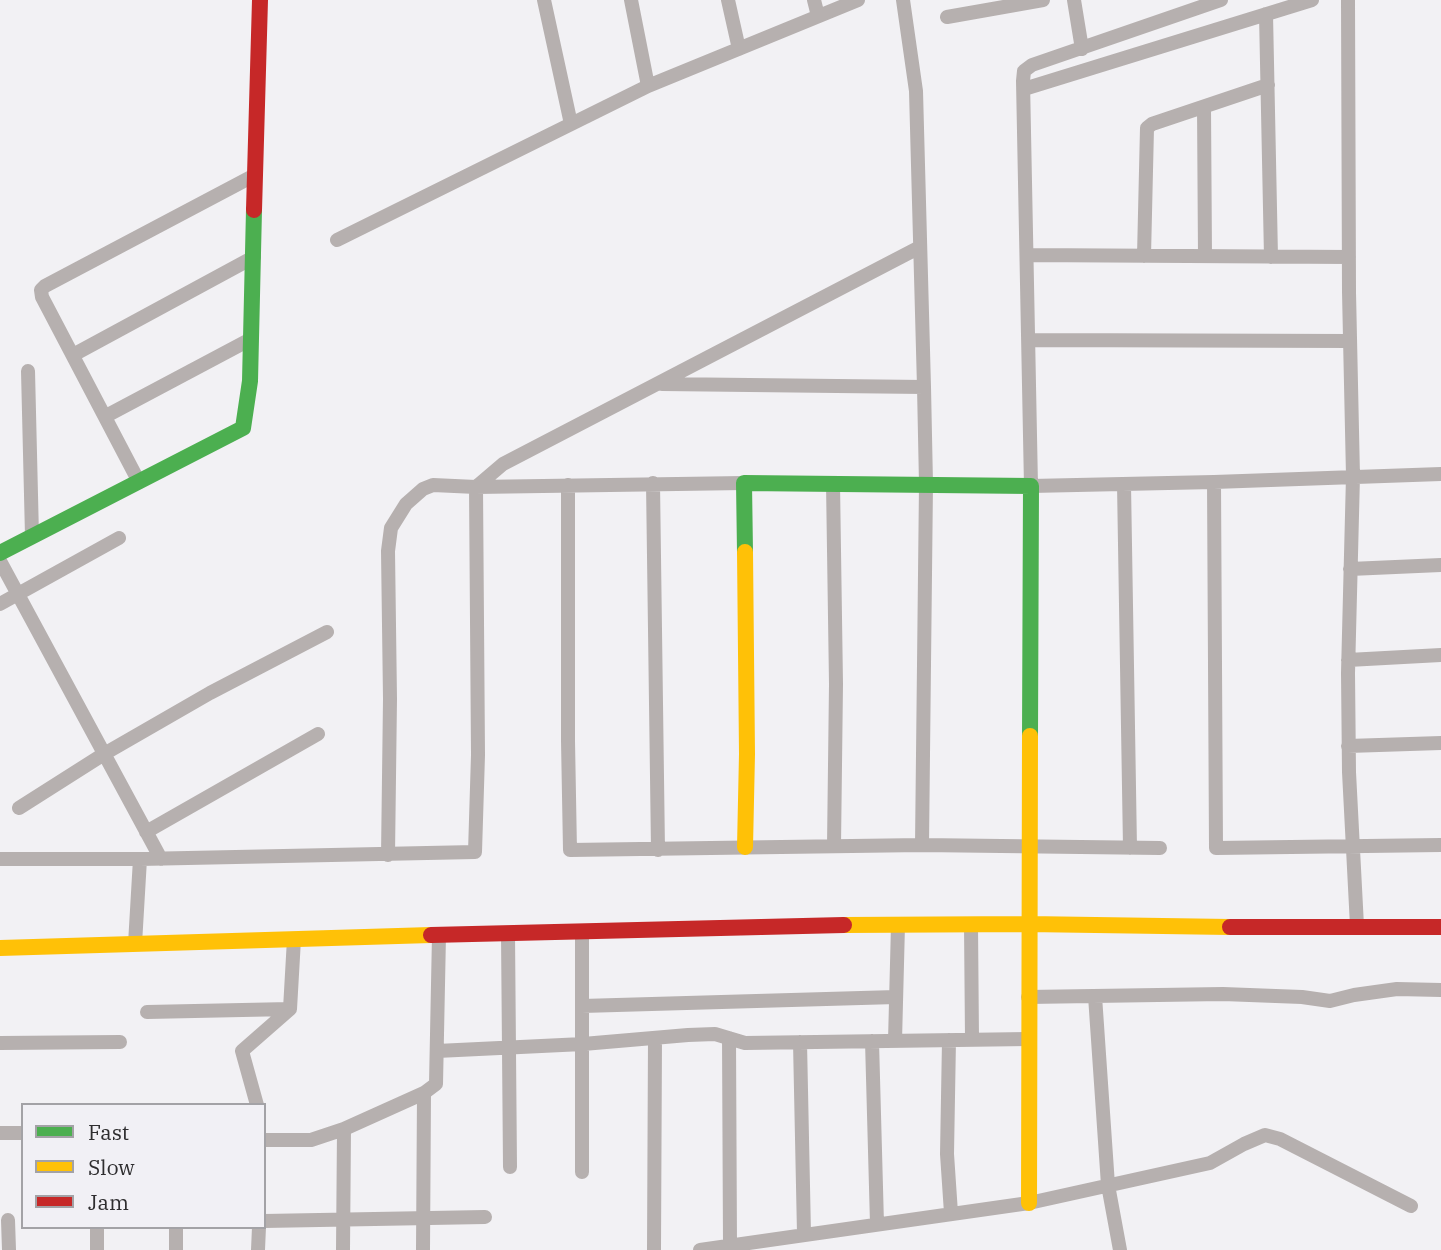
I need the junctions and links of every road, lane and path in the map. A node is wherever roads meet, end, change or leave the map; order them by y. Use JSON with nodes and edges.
{"nodes":[{"id":1,"x":260,"y":0,"type":"edge"},
{"id":2,"x":544,"y":0,"type":"edge"},
{"id":3,"x":631,"y":0,"type":"edge"},
{"id":4,"x":728,"y":0,"type":"edge"},
{"id":5,"x":814,"y":0,"type":"edge"},
{"id":6,"x":858,"y":0,"type":"edge"},
{"id":7,"x":903,"y":0,"type":"edge"},
{"id":8,"x":1043,"y":0,"type":"edge"},
{"id":9,"x":1074,"y":0,"type":"edge"},
{"id":10,"x":1221,"y":0,"type":"edge"},
{"id":11,"x":1312,"y":0,"type":"edge"},
{"id":12,"x":1348,"y":0,"type":"edge"},
{"id":13,"x":1266,"y":14,"type":"junction"},
{"id":14,"x":818,"y":16,"type":"junction"},
{"id":15,"x":947,"y":17,"type":"dead end"},
{"id":16,"x":739,"y":49,"type":"junction"},
{"id":17,"x":1082,"y":49,"type":"junction"},
{"id":18,"x":1268,"y":85,"type":"junction"},
{"id":19,"x":648,"y":86,"type":"junction"},
{"id":20,"x":1024,"y":89,"type":"junction"},
{"id":21,"x":1204,"y":107,"type":"junction"},
{"id":22,"x":571,"y":124,"type":"junction"},
{"id":23,"x":255,"y":175,"type":"junction"},
{"id":24,"x":337,"y":240,"type":"dead end"},
{"id":25,"x":920,"y":247,"type":"junction"},
{"id":26,"x":1027,"y":255,"type":"junction"},
{"id":27,"x":1144,"y":256,"type":"junction"},
{"id":28,"x":1205,"y":256,"type":"junction"},
{"id":29,"x":254,"y":257,"type":"junction"},
{"id":30,"x":1271,"y":257,"type":"junction"},
{"id":31,"x":1349,"y":257,"type":"junction"},
{"id":32,"x":251,"y":339,"type":"junction"},
{"id":33,"x":1028,"y":340,"type":"junction"},
{"id":34,"x":1350,"y":341,"type":"junction"},
{"id":35,"x":73,"y":355,"type":"junction"},
{"id":36,"x":28,"y":371,"type":"dead end"},
{"id":37,"x":661,"y":384,"type":"junction"},
{"id":38,"x":924,"y":387,"type":"junction"},
{"id":39,"x":106,"y":416,"type":"junction"},
{"id":40,"x":1441,"y":474,"type":"edge"},
{"id":41,"x":1353,"y":476,"type":"junction"},
{"id":42,"x":139,"y":482,"type":"junction"},
{"id":43,"x":744,"y":482,"type":"junction"},
{"id":44,"x":1214,"y":482,"type":"junction"},
{"id":45,"x":653,"y":483,"type":"junction"},
{"id":46,"x":833,"y":484,"type":"junction"},
{"id":47,"x":926,"y":484,"type":"junction"},
{"id":48,"x":1124,"y":484,"type":"junction"},
{"id":49,"x":568,"y":485,"type":"junction"},
{"id":50,"x":1031,"y":486,"type":"junction"},
{"id":51,"x":475,"y":487,"type":"junction"},
{"id":52,"x":32,"y":536,"type":"junction"},
{"id":53,"x":119,"y":538,"type":"dead end"},
{"id":54,"x":0,"y":554,"type":"edge"},
{"id":55,"x":0,"y":561,"type":"edge"},
{"id":56,"x":1441,"y":565,"type":"edge"},
{"id":57,"x":1350,"y":569,"type":"junction"},
{"id":58,"x":18,"y":594,"type":"junction"},
{"id":59,"x":0,"y":604,"type":"edge"},
{"id":60,"x":327,"y":632,"type":"dead end"},
{"id":61,"x":1441,"y":655,"type":"edge"},
{"id":62,"x":1348,"y":660,"type":"junction"},
{"id":63,"x":318,"y":734,"type":"dead end"},
{"id":64,"x":1441,"y":743,"type":"edge"},
{"id":65,"x":1348,"y":746,"type":"junction"},
{"id":66,"x":104,"y":754,"type":"junction"},
{"id":67,"x":19,"y":808,"type":"dead end"},
{"id":68,"x":146,"y":832,"type":"junction"},
{"id":69,"x":922,"y":845,"type":"junction"},
{"id":70,"x":1441,"y":845,"type":"edge"},
{"id":71,"x":834,"y":846,"type":"junction"},
{"id":72,"x":1029,"y":846,"type":"junction"},
{"id":73,"x":1354,"y":846,"type":"junction"},
{"id":74,"x":745,"y":847,"type":"junction"},
{"id":75,"x":1130,"y":848,"type":"junction"},
{"id":76,"x":1160,"y":848,"type":"dead end"},
{"id":77,"x":658,"y":850,"type":"junction"},
{"id":78,"x":2,"y":855,"type":"edge"},
{"id":79,"x":388,"y":855,"type":"junction"},
{"id":80,"x":140,"y":859,"type":"junction"},
{"id":81,"x":160,"y":859,"type":"junction"},
{"id":82,"x":1028,"y":924,"type":"junction"},
{"id":83,"x":898,"y":925,"type":"junction"},
{"id":84,"x":971,"y":925,"type":"junction"},
{"id":85,"x":1357,"y":926,"type":"junction"},
{"id":86,"x":1441,"y":927,"type":"edge"},
{"id":87,"x":582,"y":931,"type":"junction"},
{"id":88,"x":509,"y":933,"type":"junction"},
{"id":89,"x":439,"y":935,"type":"junction"},
{"id":90,"x":294,"y":939,"type":"junction"},
{"id":91,"x":135,"y":944,"type":"junction"},
{"id":92,"x":0,"y":947,"type":"edge"},
{"id":93,"x":1441,"y":990,"type":"edge"},
{"id":94,"x":1095,"y":996,"type":"junction"},
{"id":95,"x":895,"y":997,"type":"junction"},
{"id":96,"x":1028,"y":997,"type":"junction"},
{"id":97,"x":582,"y":1006,"type":"junction"},
{"id":98,"x":290,"y":1009,"type":"junction"},
{"id":99,"x":147,"y":1012,"type":"dead end"},
{"id":100,"x":655,"y":1038,"type":"junction"},
{"id":101,"x":729,"y":1038,"type":"junction"},
{"id":102,"x":972,"y":1039,"type":"junction"},
{"id":103,"x":1028,"y":1039,"type":"junction"},
{"id":104,"x":949,"y":1040,"type":"junction"},
{"id":105,"x":872,"y":1041,"type":"junction"},
{"id":106,"x":895,"y":1041,"type":"junction"},
{"id":107,"x":120,"y":1042,"type":"dead end"},
{"id":108,"x":800,"y":1042,"type":"junction"},
{"id":109,"x":0,"y":1043,"type":"edge"},
{"id":110,"x":583,"y":1044,"type":"junction"},
{"id":111,"x":510,"y":1048,"type":"junction"},
{"id":112,"x":437,"y":1051,"type":"junction"},
{"id":113,"x":424,"y":1093,"type":"junction"},
{"id":114,"x":256,"y":1103,"type":"edge"},
{"id":115,"x":344,"y":1129,"type":"junction"},
{"id":116,"x":0,"y":1133,"type":"edge"},
{"id":117,"x":21,"y":1133,"type":"edge"},
{"id":118,"x":266,"y":1136,"type":"edge"},
{"id":119,"x":510,"y":1167,"type":"dead end"},
{"id":120,"x":582,"y":1171,"type":"dead end"},
{"id":121,"x":1108,"y":1185,"type":"junction"},
{"id":122,"x":1029,"y":1203,"type":"junction"},
{"id":123,"x":1411,"y":1206,"type":"dead end"},
{"id":124,"x":951,"y":1213,"type":"junction"},
{"id":125,"x":485,"y":1217,"type":"dead end"},
{"id":126,"x":423,"y":1219,"type":"junction"},
{"id":127,"x":10,"y":1220,"type":"edge"},
{"id":128,"x":343,"y":1220,"type":"junction"},
{"id":129,"x":266,"y":1222,"type":"edge"},
{"id":130,"x":877,"y":1224,"type":"junction"},
{"id":131,"x":97,"y":1229,"type":"edge"},
{"id":132,"x":176,"y":1229,"type":"edge"},
{"id":133,"x":259,"y":1229,"type":"edge"},
{"id":134,"x":804,"y":1234,"type":"junction"},
{"id":135,"x":730,"y":1245,"type":"junction"},
{"id":136,"x":9,"y":1250,"type":"edge"},
{"id":137,"x":97,"y":1250,"type":"edge"},
{"id":138,"x":176,"y":1250,"type":"edge"},
{"id":139,"x":258,"y":1250,"type":"edge"},
{"id":140,"x":343,"y":1250,"type":"edge"},
{"id":141,"x":423,"y":1250,"type":"edge"},
{"id":142,"x":654,"y":1250,"type":"edge"},
{"id":143,"x":700,"y":1250,"type":"edge"},
{"id":144,"x":1120,"y":1250,"type":"edge"}],
"edges":[{"from":1,"to":23,"type":"street"},
{"from":2,"to":22,"type":"street"},
{"from":3,"to":19,"type":"street"},
{"from":4,"to":16,"type":"street"},
{"from":5,"to":14,"type":"street"},
{"from":6,"to":14,"type":"street"},
{"from":7,"to":25,"type":"street"},
{"from":8,"to":15,"type":"street"},
{"from":9,"to":17,"type":"street"},
{"from":10,"to":17,"type":"street"},
{"from":11,"to":13,"type":"street"},
{"from":12,"to":31,"type":"street"},
{"from":13,"to":18,"type":"street"},
{"from":13,"to":20,"type":"street"},
{"from":14,"to":16,"type":"street"},
{"from":16,"to":19,"type":"street"},
{"from":17,"to":20,"type":"street"},
{"from":18,"to":21,"type":"street"},
{"from":18,"to":30,"type":"street"},
{"from":19,"to":22,"type":"street"},
{"from":20,"to":26,"type":"street"},
{"from":21,"to":27,"type":"street"},
{"from":21,"to":28,"type":"street"},
{"from":22,"to":24,"type":"street"},
{"from":23,"to":29,"type":"street"},
{"from":23,"to":35,"type":"street"},
{"from":25,"to":37,"type":"street"},
{"from":25,"to":38,"type":"street"},
{"from":26,"to":27,"type":"street"},
{"from":26,"to":33,"type":"street"},
{"from":27,"to":28,"type":"street"},
{"from":28,"to":30,"type":"street"},
{"from":29,"to":32,"type":"street"},
{"from":29,"to":35,"type":"street"},
{"from":30,"to":31,"type":"street"},
{"from":31,"to":34,"type":"street"},
{"from":32,"to":39,"type":"street"},
{"from":32,"to":42,"type":"street"},
{"from":33,"to":34,"type":"street"},
{"from":33,"to":50,"type":"street"},
{"from":34,"to":41,"type":"street"},
{"from":35,"to":39,"type":"street"},
{"from":36,"to":52,"type":"street"},
{"from":37,"to":38,"type":"street"},
{"from":37,"to":51,"type":"street"},
{"from":38,"to":47,"type":"street"},
{"from":39,"to":42,"type":"street"},
{"from":40,"to":41,"type":"street"},
{"from":41,"to":44,"type":"street"},
{"from":41,"to":57,"type":"street"},
{"from":42,"to":52,"type":"street"},
{"from":43,"to":45,"type":"street"},
{"from":43,"to":46,"type":"street"},
{"from":43,"to":74,"type":"street"},
{"from":44,"to":48,"type":"street"},
{"from":44,"to":73,"type":"street"},
{"from":45,"to":49,"type":"street"},
{"from":45,"to":77,"type":"street"},
{"from":46,"to":47,"type":"street"},
{"from":46,"to":71,"type":"street"},
{"from":47,"to":50,"type":"street"},
{"from":47,"to":69,"type":"street"},
{"from":48,"to":50,"type":"street"},
{"from":48,"to":75,"type":"street"},
{"from":49,"to":51,"type":"street"},
{"from":49,"to":77,"type":"street"},
{"from":50,"to":72,"type":"street"},
{"from":51,"to":79,"type":"street"},
{"from":51,"to":79,"type":"street"},
{"from":52,"to":54,"type":"street"},
{"from":53,"to":58,"type":"street"},
{"from":55,"to":58,"type":"street"},
{"from":56,"to":57,"type":"street"},
{"from":57,"to":62,"type":"street"},
{"from":58,"to":59,"type":"street"},
{"from":58,"to":66,"type":"street"},
{"from":60,"to":66,"type":"street"},
{"from":61,"to":62,"type":"street"},
{"from":62,"to":65,"type":"street"},
{"from":63,"to":68,"type":"street"},
{"from":64,"to":65,"type":"street"},
{"from":65,"to":73,"type":"street"},
{"from":66,"to":67,"type":"street"},
{"from":66,"to":68,"type":"street"},
{"from":68,"to":81,"type":"street"},
{"from":69,"to":71,"type":"street"},
{"from":69,"to":72,"type":"street"},
{"from":70,"to":73,"type":"street"},
{"from":71,"to":74,"type":"street"},
{"from":72,"to":75,"type":"street"},
{"from":72,"to":82,"type":"street"},
{"from":73,"to":85,"type":"street"},
{"from":74,"to":77,"type":"street"},
{"from":75,"to":76,"type":"street"},
{"from":78,"to":80,"type":"street"},
{"from":79,"to":81,"type":"street"},
{"from":80,"to":81,"type":"street"},
{"from":80,"to":91,"type":"street"},
{"from":82,"to":84,"type":"street"},
{"from":82,"to":85,"type":"street"},
{"from":82,"to":96,"type":"street"},
{"from":83,"to":84,"type":"street"},
{"from":83,"to":87,"type":"street"},
{"from":83,"to":95,"type":"street"},
{"from":84,"to":102,"type":"street"},
{"from":85,"to":86,"type":"street"},
{"from":87,"to":88,"type":"street"},
{"from":87,"to":97,"type":"street"},
{"from":88,"to":89,"type":"street"},
{"from":88,"to":111,"type":"street"},
{"from":89,"to":90,"type":"street"},
{"from":89,"to":112,"type":"street"},
{"from":90,"to":91,"type":"street"},
{"from":90,"to":98,"type":"street"},
{"from":91,"to":92,"type":"street"},
{"from":93,"to":94,"type":"street"},
{"from":94,"to":96,"type":"street"},
{"from":94,"to":121,"type":"street"},
{"from":95,"to":97,"type":"street"},
{"from":95,"to":106,"type":"street"},
{"from":96,"to":103,"type":"street"},
{"from":97,"to":110,"type":"street"},
{"from":98,"to":99,"type":"street"},
{"from":98,"to":114,"type":"street"},
{"from":100,"to":101,"type":"street"},
{"from":100,"to":110,"type":"street"},
{"from":100,"to":142,"type":"street"},
{"from":101,"to":108,"type":"street"},
{"from":101,"to":135,"type":"street"},
{"from":102,"to":103,"type":"street"},
{"from":102,"to":104,"type":"street"},
{"from":103,"to":122,"type":"street"},
{"from":104,"to":106,"type":"street"},
{"from":104,"to":124,"type":"street"},
{"from":105,"to":106,"type":"street"},
{"from":105,"to":108,"type":"street"},
{"from":105,"to":130,"type":"street"},
{"from":107,"to":109,"type":"street"},
{"from":108,"to":134,"type":"street"},
{"from":110,"to":111,"type":"street"},
{"from":110,"to":120,"type":"street"},
{"from":111,"to":112,"type":"street"},
{"from":111,"to":119,"type":"street"},
{"from":112,"to":113,"type":"street"},
{"from":113,"to":115,"type":"street"},
{"from":113,"to":126,"type":"street"},
{"from":115,"to":118,"type":"street"},
{"from":115,"to":128,"type":"street"},
{"from":116,"to":117,"type":"street"},
{"from":121,"to":122,"type":"street"},
{"from":121,"to":123,"type":"street"},
{"from":121,"to":144,"type":"street"},
{"from":122,"to":124,"type":"street"},
{"from":124,"to":130,"type":"street"},
{"from":125,"to":126,"type":"street"},
{"from":126,"to":128,"type":"street"},
{"from":126,"to":141,"type":"street"},
{"from":127,"to":136,"type":"street"},
{"from":128,"to":129,"type":"street"},
{"from":128,"to":140,"type":"street"},
{"from":130,"to":134,"type":"street"},
{"from":131,"to":137,"type":"street"},
{"from":132,"to":138,"type":"street"},
{"from":133,"to":139,"type":"street"},
{"from":134,"to":135,"type":"street"},
{"from":135,"to":143,"type":"street"}]}
